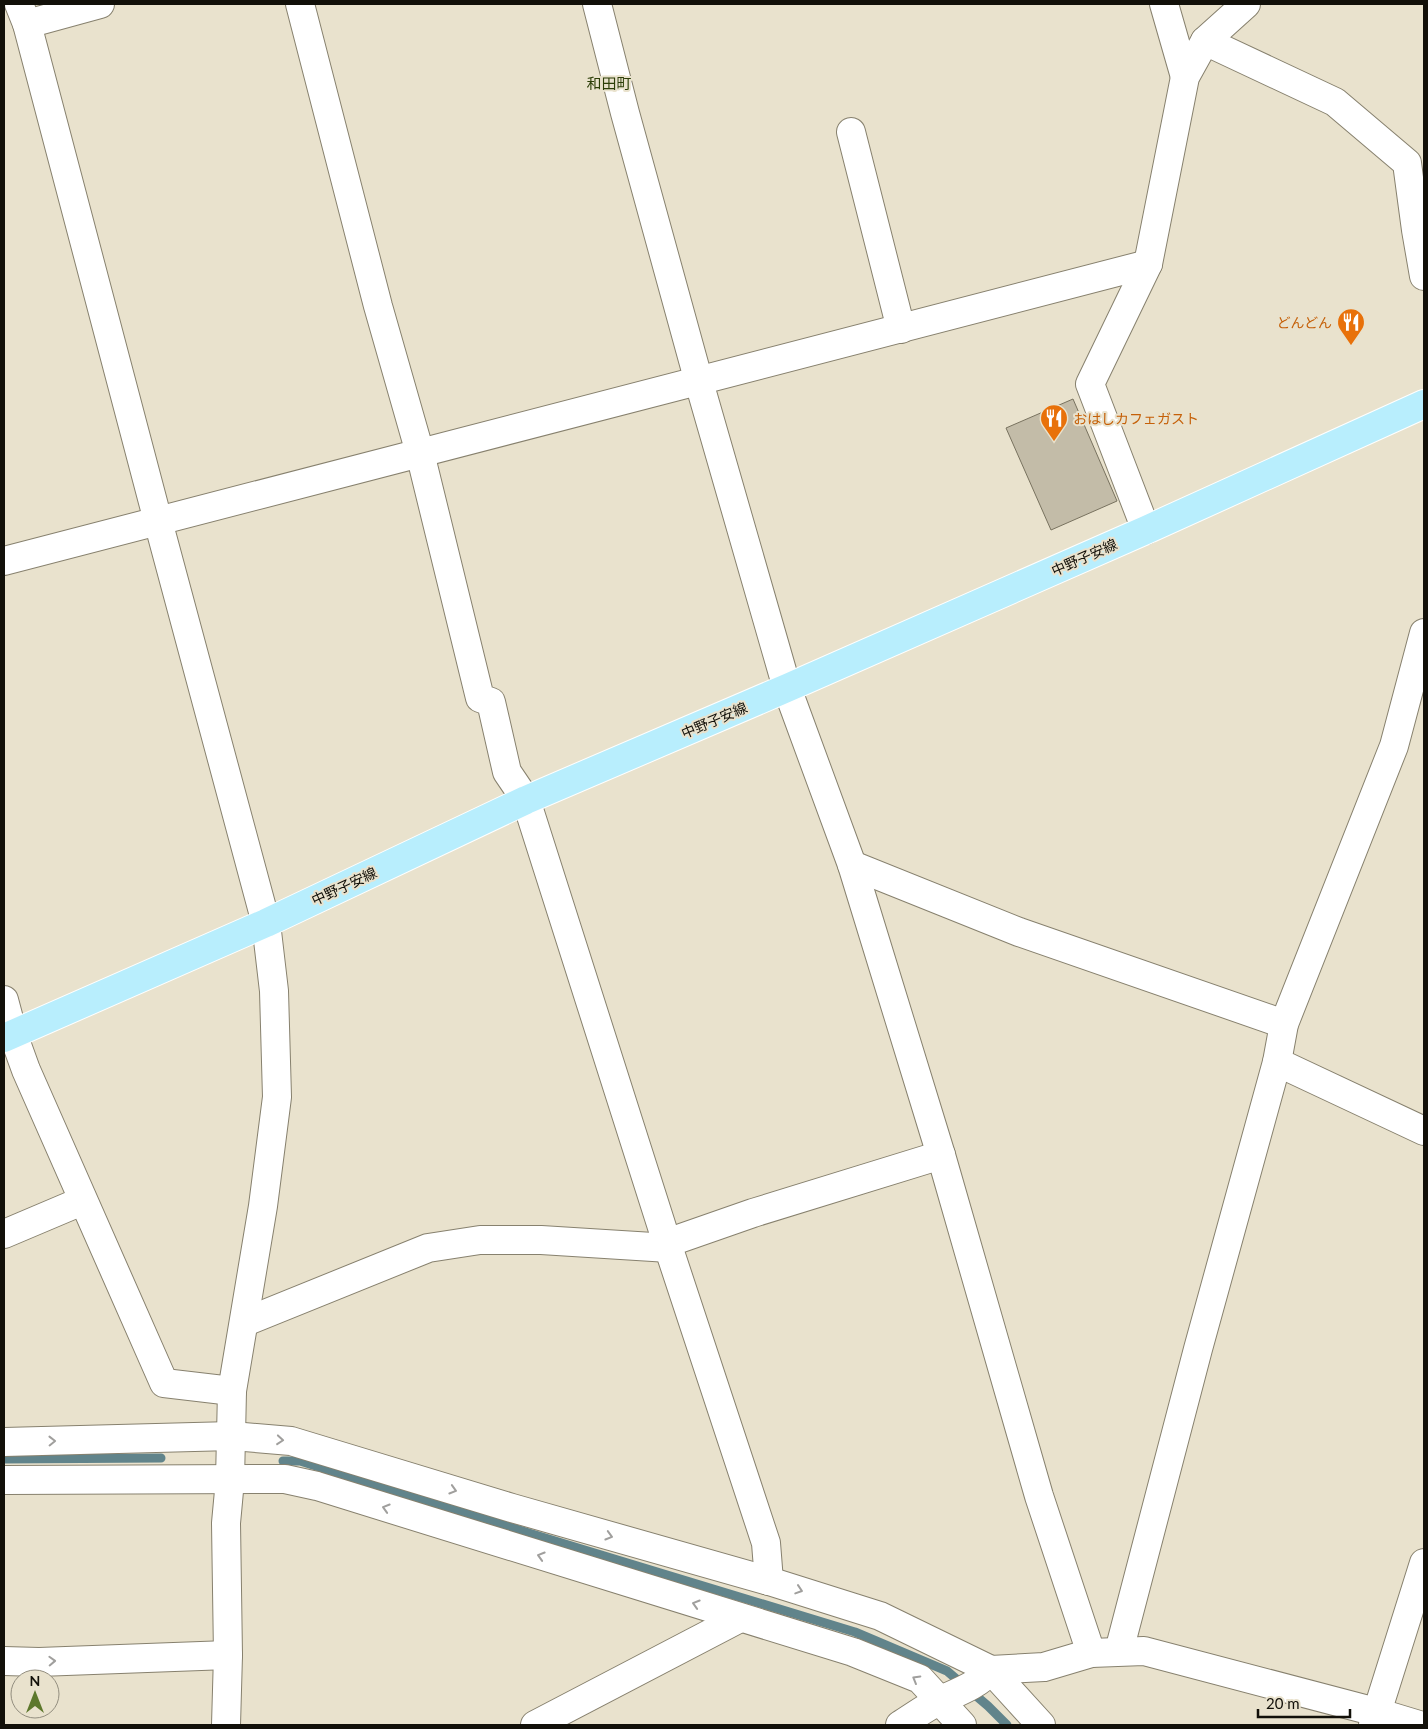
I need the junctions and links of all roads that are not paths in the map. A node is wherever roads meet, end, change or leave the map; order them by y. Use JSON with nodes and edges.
{"nodes":[{"id":1,"x":100,"y":4,"type":"edge"},
{"id":2,"x":300,"y":4,"type":"edge"},
{"id":3,"x":598,"y":4,"type":"edge"},
{"id":4,"x":1164,"y":4,"type":"edge"},
{"id":5,"x":1246,"y":4,"type":"edge"},
{"id":6,"x":18,"y":11,"type":"edge"},
{"id":7,"x":1205,"y":40,"type":"junction"},
{"id":8,"x":1185,"y":77,"type":"junction"},
{"id":9,"x":851,"y":132,"type":"dead end"},
{"id":10,"x":1148,"y":264,"type":"junction"},
{"id":11,"x":1424,"y":276,"type":"edge"},
{"id":12,"x":901,"y":329,"type":"junction"},
{"id":13,"x":699,"y":382,"type":"junction"},
{"id":14,"x":1424,"y":404,"type":"edge"},
{"id":15,"x":420,"y":454,"type":"junction"},
{"id":16,"x":158,"y":521,"type":"junction"},
{"id":17,"x":1146,"y":530,"type":"junction"},
{"id":18,"x":4,"y":562,"type":"edge"},
{"id":19,"x":1424,"y":633,"type":"edge"},
{"id":20,"x":787,"y":688,"type":"junction"},
{"id":21,"x":526,"y":800,"type":"junction"},
{"id":22,"x":852,"y":865,"type":"junction"},
{"id":23,"x":266,"y":924,"type":"junction"},
{"id":24,"x":4,"y":1000,"type":"edge"},
{"id":25,"x":1284,"y":1024,"type":"junction"},
{"id":26,"x":8,"y":1036,"type":"edge"},
{"id":27,"x":1276,"y":1062,"type":"junction"},
{"id":28,"x":1424,"y":1131,"type":"edge"},
{"id":29,"x":941,"y":1155,"type":"junction"},
{"id":30,"x":82,"y":1201,"type":"junction"},
{"id":31,"x":4,"y":1234,"type":"edge"},
{"id":32,"x":668,"y":1246,"type":"junction"},
{"id":33,"x":245,"y":1322,"type":"junction"},
{"id":34,"x":232,"y":1391,"type":"junction"},
{"id":35,"x":232,"y":1436,"type":"junction"},
{"id":36,"x":4,"y":1442,"type":"edge"},
{"id":37,"x":4,"y":1480,"type":"edge"},
{"id":38,"x":230,"y":1480,"type":"junction"},
{"id":39,"x":1424,"y":1562,"type":"edge"},
{"id":40,"x":769,"y":1581,"type":"junction"},
{"id":41,"x":740,"y":1618,"type":"junction"},
{"id":42,"x":1119,"y":1651,"type":"junction"},
{"id":43,"x":1091,"y":1653,"type":"junction"},
{"id":44,"x":228,"y":1655,"type":"junction"},
{"id":45,"x":4,"y":1661,"type":"edge"},
{"id":46,"x":988,"y":1674,"type":"junction"},
{"id":47,"x":946,"y":1698,"type":"junction"},
{"id":48,"x":1374,"y":1719,"type":"edge"},
{"id":49,"x":226,"y":1725,"type":"edge"},
{"id":50,"x":535,"y":1725,"type":"edge"},
{"id":51,"x":900,"y":1725,"type":"edge"},
{"id":52,"x":962,"y":1725,"type":"edge"},
{"id":53,"x":1041,"y":1725,"type":"edge"},
{"id":54,"x":1419,"y":1725,"type":"edge"}],
"edges":[{"from":1,"to":6,"type":"street"},
{"from":2,"to":15,"type":"street"},
{"from":3,"to":13,"type":"street"},
{"from":4,"to":8,"type":"street"},
{"from":5,"to":7,"type":"street"},
{"from":6,"to":16,"type":"street"},
{"from":7,"to":8,"type":"street"},
{"from":7,"to":11,"type":"street"},
{"from":8,"to":10,"type":"street"},
{"from":9,"to":12,"type":"street"},
{"from":10,"to":12,"type":"street"},
{"from":10,"to":17,"type":"street"},
{"from":12,"to":13,"type":"street"},
{"from":13,"to":15,"type":"street"},
{"from":13,"to":20,"type":"street"},
{"from":14,"to":17,"type":"main road","name":"中野子安線"},
{"from":15,"to":16,"type":"street"},
{"from":15,"to":21,"type":"street"},
{"from":16,"to":18,"type":"street"},
{"from":16,"to":23,"type":"street"},
{"from":17,"to":20,"type":"main road","name":"中野子安線"},
{"from":19,"to":25,"type":"street"},
{"from":20,"to":21,"type":"main road","name":"中野子安線"},
{"from":20,"to":22,"type":"street"},
{"from":21,"to":23,"type":"main road","name":"中野子安線"},
{"from":21,"to":32,"type":"street"},
{"from":22,"to":25,"type":"street"},
{"from":22,"to":29,"type":"street"},
{"from":23,"to":26,"type":"main road","name":"中野子安線"},
{"from":23,"to":33,"type":"street"},
{"from":24,"to":26,"type":"street"},
{"from":25,"to":27,"type":"street"},
{"from":26,"to":30,"type":"street"},
{"from":27,"to":28,"type":"street"},
{"from":27,"to":42,"type":"street"},
{"from":29,"to":32,"type":"street"},
{"from":29,"to":43,"type":"street"},
{"from":30,"to":31,"type":"street"},
{"from":30,"to":34,"type":"street"},
{"from":32,"to":33,"type":"street"},
{"from":32,"to":40,"type":"street"},
{"from":33,"to":34,"type":"street"},
{"from":34,"to":35,"type":"street"},
{"from":36,"to":35,"type":"street","one_way":true},
{"from":35,"to":38,"type":"street"},
{"from":35,"to":40,"type":"street","one_way":true},
{"from":37,"to":38,"type":"street"},
{"from":41,"to":38,"type":"street","one_way":true},
{"from":38,"to":44,"type":"street"},
{"from":39,"to":48,"type":"street"},
{"from":40,"to":46,"type":"street","one_way":true},
{"from":47,"to":41,"type":"street","one_way":true},
{"from":41,"to":50,"type":"street"},
{"from":42,"to":43,"type":"street"},
{"from":42,"to":48,"type":"street"},
{"from":43,"to":46,"type":"street"},
{"from":45,"to":44,"type":"street","one_way":true},
{"from":44,"to":49,"type":"street"},
{"from":46,"to":47,"type":"street"},
{"from":46,"to":53,"type":"street"},
{"from":47,"to":51,"type":"street"},
{"from":47,"to":52,"type":"street"},
{"from":48,"to":54,"type":"street"}]}
